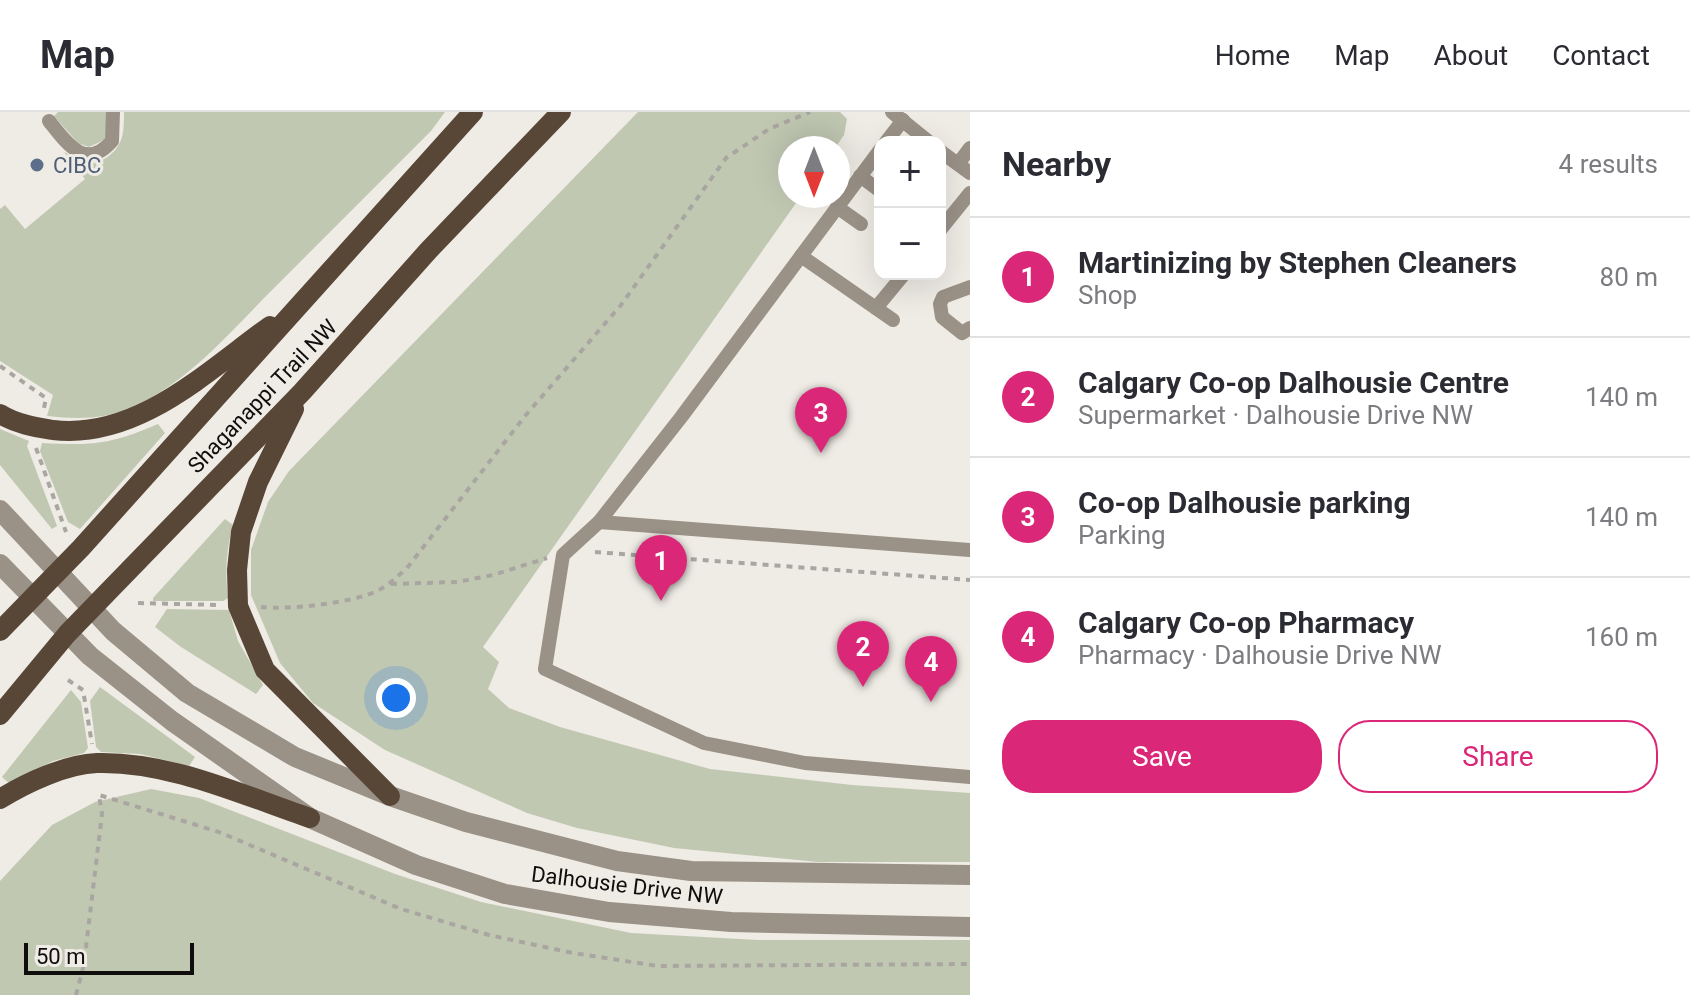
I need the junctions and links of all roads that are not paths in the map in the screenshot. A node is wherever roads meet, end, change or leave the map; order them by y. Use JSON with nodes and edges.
{"nodes":[{"id":1,"x":113,"y":112,"type":"edge"},
{"id":2,"x":473,"y":112,"type":"edge"},
{"id":3,"x":561,"y":112,"type":"edge"},
{"id":4,"x":898,"y":116,"type":"edge"},
{"id":5,"x":49,"y":121,"type":"dead end"},
{"id":6,"x":889,"y":136,"type":"edge"},
{"id":7,"x":922,"y":136,"type":"edge"},
{"id":8,"x":970,"y":148,"type":"edge"},
{"id":9,"x":946,"y":156,"type":"edge"},
{"id":10,"x":874,"y":158,"type":"edge"},
{"id":11,"x":964,"y":169,"type":"edge"},
{"id":12,"x":860,"y":176,"type":"junction"},
{"id":13,"x":874,"y":186,"type":"edge"},
{"id":14,"x":850,"y":189,"type":"edge"},
{"id":15,"x":967,"y":204,"type":"edge"},
{"id":16,"x":836,"y":208,"type":"edge"},
{"id":17,"x":838,"y":208,"type":"edge"},
{"id":18,"x":861,"y":224,"type":"dead end"},
{"id":19,"x":946,"y":224,"type":"edge"},
{"id":20,"x":801,"y":256,"type":"junction"},
{"id":21,"x":899,"y":280,"type":"edge"},
{"id":22,"x":970,"y":287,"type":"edge"},
{"id":23,"x":303,"y":303,"type":"junction"},
{"id":24,"x":876,"y":308,"type":"junction"},
{"id":25,"x":893,"y":320,"type":"dead end"},
{"id":26,"x":967,"y":331,"type":"edge"},
{"id":27,"x":302,"y":392,"type":"junction"},
{"id":28,"x":0,"y":414,"type":"edge"},
{"id":29,"x":0,"y":510,"type":"edge"},
{"id":30,"x":599,"y":522,"type":"junction"},
{"id":31,"x":970,"y":550,"type":"edge"},
{"id":32,"x":0,"y":564,"type":"edge"},
{"id":33,"x":57,"y":572,"type":"junction"},
{"id":34,"x":31,"y":598,"type":"junction"},
{"id":35,"x":92,"y":608,"type":"junction"},
{"id":36,"x":0,"y":631,"type":"edge"},
{"id":37,"x":67,"y":634,"type":"junction"},
{"id":38,"x":0,"y":715,"type":"edge"},
{"id":39,"x":970,"y":777,"type":"edge"},
{"id":40,"x":390,"y":796,"type":"junction"},
{"id":41,"x":0,"y":799,"type":"edge"},
{"id":42,"x":310,"y":818,"type":"junction"},
{"id":43,"x":970,"y":875,"type":"edge"},
{"id":44,"x":970,"y":927,"type":"edge"}],
"edges":[{"from":1,"to":5,"type":"lane"},
{"from":2,"to":23,"type":"main road","name":"Shaganappi Trail NW"},
{"from":3,"to":27,"type":"main road","name":"Shaganappi Trail NW"},
{"from":4,"to":6,"type":"lane"},
{"from":4,"to":7,"type":"lane"},
{"from":8,"to":11,"type":"lane"},
{"from":9,"to":11,"type":"lane"},
{"from":10,"to":12,"type":"lane"},
{"from":12,"to":13,"type":"lane"},
{"from":12,"to":14,"type":"lane"},
{"from":15,"to":19,"type":"lane"},
{"from":16,"to":20,"type":"lane"},
{"from":17,"to":18,"type":"lane"},
{"from":20,"to":24,"type":"lane"},
{"from":20,"to":30,"type":"lane"},
{"from":21,"to":24,"type":"lane"},
{"from":22,"to":26,"type":"lane"},
{"from":23,"to":28,"type":"main road"},
{"from":23,"to":33,"type":"main road","name":"Shaganappi Trail NW"},
{"from":24,"to":25,"type":"lane"},
{"from":27,"to":35,"type":"main road","name":"Shaganappi Trail NW"},
{"from":27,"to":40,"type":"main road"},
{"from":29,"to":33,"type":"street","name":"Dalhousie Drive NW"},
{"from":30,"to":31,"type":"lane"},
{"from":30,"to":39,"type":"lane"},
{"from":32,"to":34,"type":"street","name":"Dalhousie Drive NW"},
{"from":33,"to":34,"type":"main road","name":"Shaganappi Trail NW"},
{"from":33,"to":35,"type":"street","name":"Dalhousie Drive NW"},
{"from":34,"to":36,"type":"main road","name":"Shaganappi Trail NW"},
{"from":34,"to":37,"type":"street","name":"Dalhousie Drive NW"},
{"from":35,"to":37,"type":"main road","name":"Shaganappi Trail NW"},
{"from":35,"to":40,"type":"street","name":"Dalhousie Drive NW"},
{"from":37,"to":38,"type":"main road","name":"Shaganappi Trail NW"},
{"from":37,"to":42,"type":"street","name":"Dalhousie Drive NW"},
{"from":40,"to":43,"type":"street","name":"Dalhousie Drive NW"},
{"from":41,"to":42,"type":"main road"},
{"from":42,"to":44,"type":"street","name":"Dalhousie Drive NW"}]}
